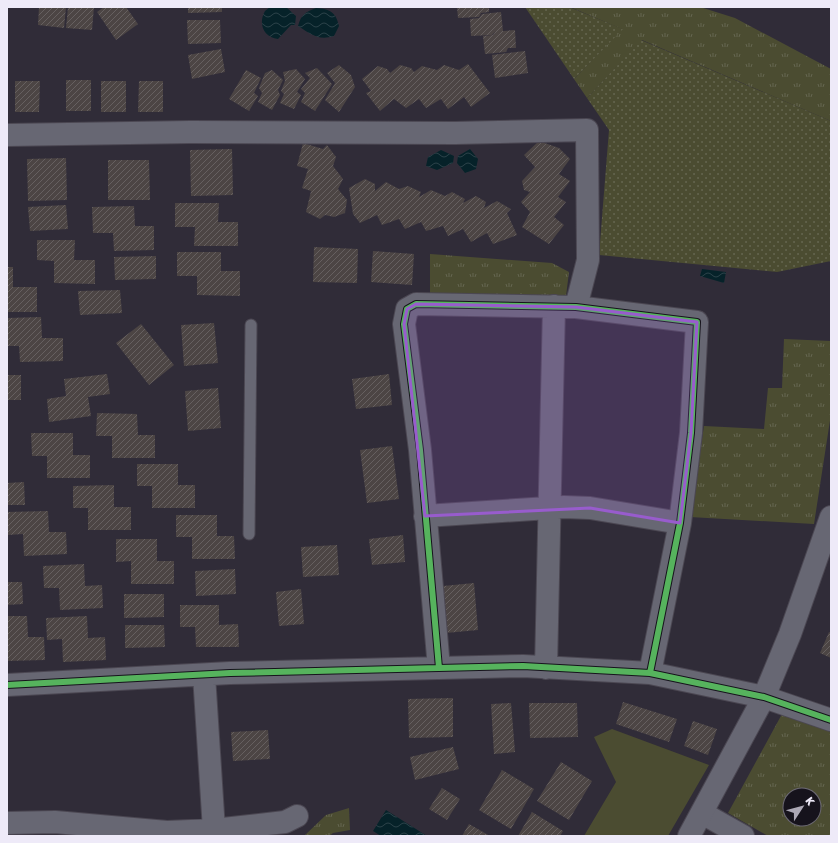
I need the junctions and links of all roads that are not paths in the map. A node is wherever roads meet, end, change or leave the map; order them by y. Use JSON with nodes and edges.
{"nodes":[{"id":1,"x":7,"y":135,"type":"edge"},
{"id":2,"x":554,"y":306,"type":"junction"},
{"id":3,"x":576,"y":307,"type":"junction"},
{"id":4,"x":251,"y":325,"type":"dead end"},
{"id":5,"x":550,"y":508,"type":"junction"},
{"id":6,"x":426,"y":516,"type":"junction"},
{"id":7,"x":831,"y":516,"type":"edge"},
{"id":8,"x":680,"y":523,"type":"junction"},
{"id":9,"x":249,"y":534,"type":"dead end"},
{"id":10,"x":439,"y":668,"type":"junction"},
{"id":11,"x":546,"y":668,"type":"junction"},
{"id":12,"x":650,"y":673,"type":"junction"},
{"id":13,"x":204,"y":675,"type":"junction"},
{"id":14,"x":7,"y":685,"type":"edge"},
{"id":15,"x":764,"y":696,"type":"junction"},
{"id":16,"x":831,"y":720,"type":"edge"},
{"id":17,"x":702,"y":813,"type":"junction"},
{"id":18,"x":297,"y":816,"type":"dead end"},
{"id":19,"x":10,"y":827,"type":"edge"},
{"id":20,"x":214,"y":830,"type":"junction"},
{"id":21,"x":689,"y":836,"type":"edge"},
{"id":22,"x":743,"y":836,"type":"edge"}],
"edges":[{"from":1,"to":3,"type":"street"},
{"from":2,"to":3,"type":"street"},
{"from":2,"to":5,"type":"street"},
{"from":2,"to":6,"type":"street"},
{"from":3,"to":8,"type":"street"},
{"from":4,"to":9,"type":"lane"},
{"from":5,"to":6,"type":"street"},
{"from":5,"to":8,"type":"street"},
{"from":5,"to":11,"type":"street"},
{"from":6,"to":10,"type":"street"},
{"from":7,"to":15,"type":"street"},
{"from":8,"to":12,"type":"street"},
{"from":10,"to":11,"type":"street"},
{"from":10,"to":13,"type":"street"},
{"from":11,"to":12,"type":"street"},
{"from":12,"to":15,"type":"street"},
{"from":13,"to":14,"type":"street"},
{"from":13,"to":20,"type":"street"},
{"from":15,"to":16,"type":"street"},
{"from":15,"to":17,"type":"street"},
{"from":17,"to":21,"type":"street"},
{"from":17,"to":22,"type":"street"},
{"from":18,"to":20,"type":"street"},
{"from":19,"to":20,"type":"street"}]}
